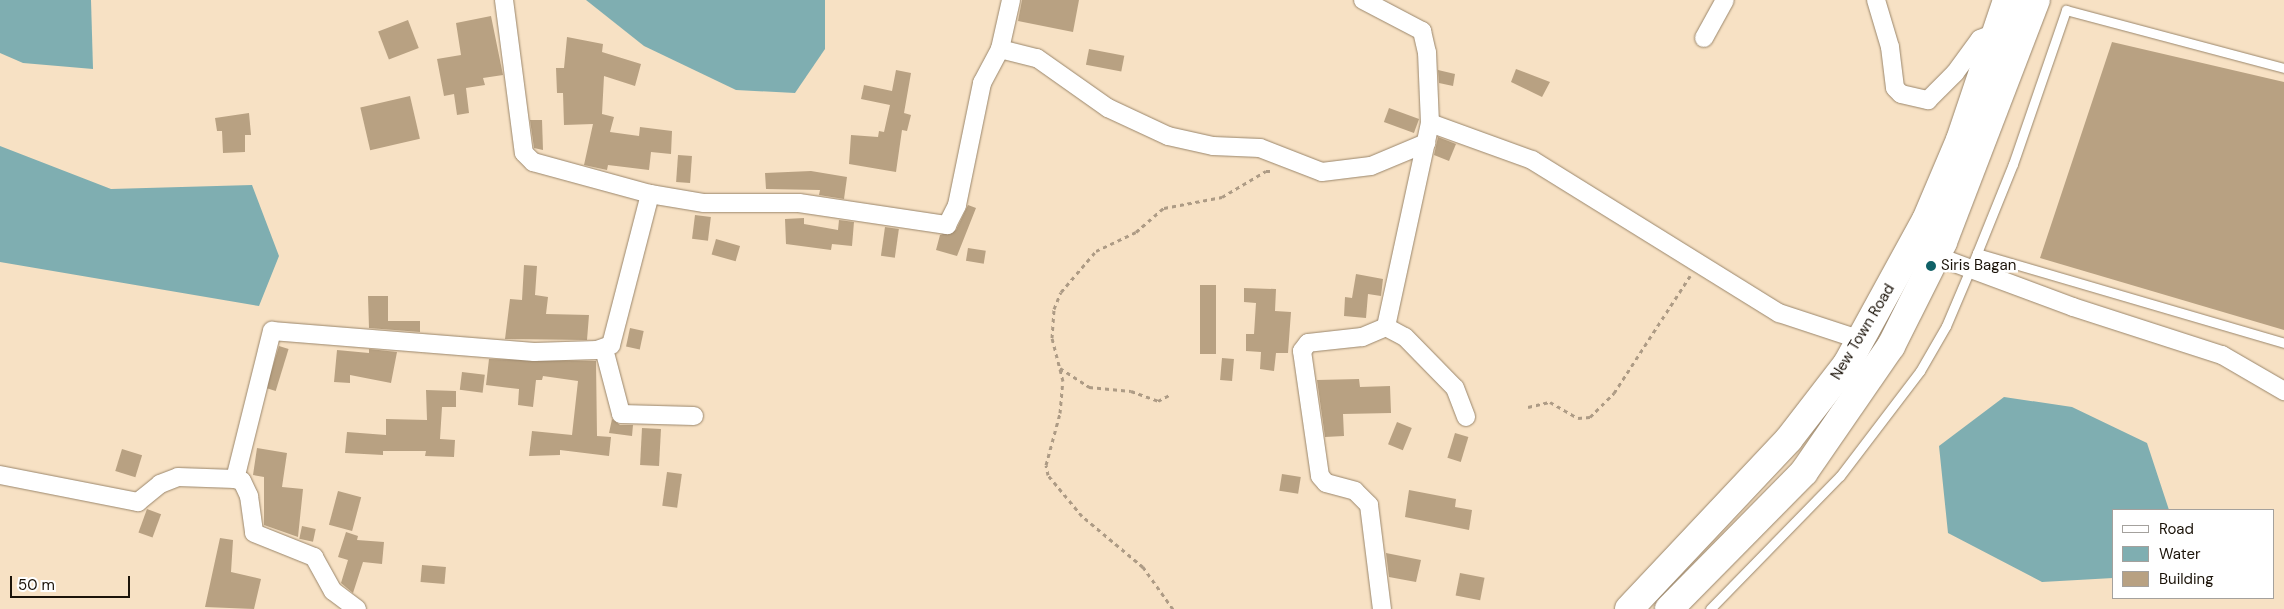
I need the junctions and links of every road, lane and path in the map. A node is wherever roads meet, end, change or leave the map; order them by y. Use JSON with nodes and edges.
{"nodes":[{"id":1,"x":504,"y":0,"type":"edge"},
{"id":2,"x":1011,"y":0,"type":"edge"},
{"id":3,"x":1363,"y":0,"type":"edge"},
{"id":4,"x":1725,"y":0,"type":"edge"},
{"id":5,"x":1876,"y":0,"type":"edge"},
{"id":6,"x":2007,"y":0,"type":"edge"},
{"id":7,"x":2036,"y":0,"type":"edge"},
{"id":8,"x":1996,"y":33,"type":"junction"},
{"id":9,"x":1704,"y":38,"type":"dead end"},
{"id":10,"x":1000,"y":49,"type":"junction"},
{"id":11,"x":2284,"y":68,"type":"edge"},
{"id":12,"x":1430,"y":123,"type":"junction"},
{"id":13,"x":1426,"y":143,"type":"junction"},
{"id":14,"x":1278,"y":172,"type":"dead end"},
{"id":15,"x":650,"y":194,"type":"junction"},
{"id":16,"x":1977,"y":253,"type":"junction"},
{"id":17,"x":1936,"y":256,"type":"junction"},
{"id":18,"x":1697,"y":265,"type":"junction"},
{"id":19,"x":1969,"y":270,"type":"junction"},
{"id":20,"x":1386,"y":327,"type":"junction"},
{"id":21,"x":1861,"y":340,"type":"junction"},
{"id":22,"x":2284,"y":344,"type":"edge"},
{"id":23,"x":604,"y":349,"type":"junction"},
{"id":24,"x":1060,"y":367,"type":"junction"},
{"id":25,"x":2284,"y":391,"type":"edge"},
{"id":26,"x":1170,"y":394,"type":"dead end"},
{"id":27,"x":1528,"y":407,"type":"dead end"},
{"id":28,"x":694,"y":416,"type":"dead end"},
{"id":29,"x":1466,"y":417,"type":"dead end"},
{"id":30,"x":0,"y":475,"type":"edge"},
{"id":31,"x":235,"y":479,"type":"junction"},
{"id":32,"x":357,"y":609,"type":"edge"},
{"id":33,"x":1173,"y":609,"type":"edge"},
{"id":34,"x":1382,"y":609,"type":"edge"},
{"id":35,"x":1628,"y":609,"type":"edge"},
{"id":36,"x":1669,"y":609,"type":"edge"},
{"id":37,"x":1710,"y":609,"type":"edge"}],
"edges":[{"from":1,"to":15,"type":"street"},
{"from":2,"to":10,"type":"street"},
{"from":3,"to":12,"type":"street"},
{"from":4,"to":9,"type":"street"},
{"from":5,"to":8,"type":"street"},
{"from":6,"to":8,"type":"main road","name":"New Town Road"},
{"from":7,"to":17,"type":"main road","name":"New Town Road"},
{"from":8,"to":21,"type":"main road","name":"New Town Road"},
{"from":10,"to":13,"type":"street"},
{"from":10,"to":15,"type":"street"},
{"from":11,"to":16,"type":"lane"},
{"from":12,"to":13,"type":"street"},
{"from":12,"to":18,"type":"street"},
{"from":13,"to":20,"type":"street"},
{"from":14,"to":24,"type":"path"},
{"from":15,"to":23,"type":"street"},
{"from":16,"to":19,"type":"lane"},
{"from":16,"to":22,"type":"lane"},
{"from":17,"to":19,"type":"street"},
{"from":17,"to":36,"type":"main road","name":"New Town Road"},
{"from":18,"to":21,"type":"street"},
{"from":18,"to":27,"type":"path"},
{"from":19,"to":25,"type":"street"},
{"from":19,"to":37,"type":"lane"},
{"from":20,"to":29,"type":"street"},
{"from":20,"to":34,"type":"street"},
{"from":21,"to":35,"type":"main road","name":"New Town Road"},
{"from":23,"to":28,"type":"street"},
{"from":23,"to":31,"type":"street"},
{"from":24,"to":26,"type":"path"},
{"from":24,"to":33,"type":"path"},
{"from":30,"to":31,"type":"street"},
{"from":31,"to":32,"type":"street"}]}
